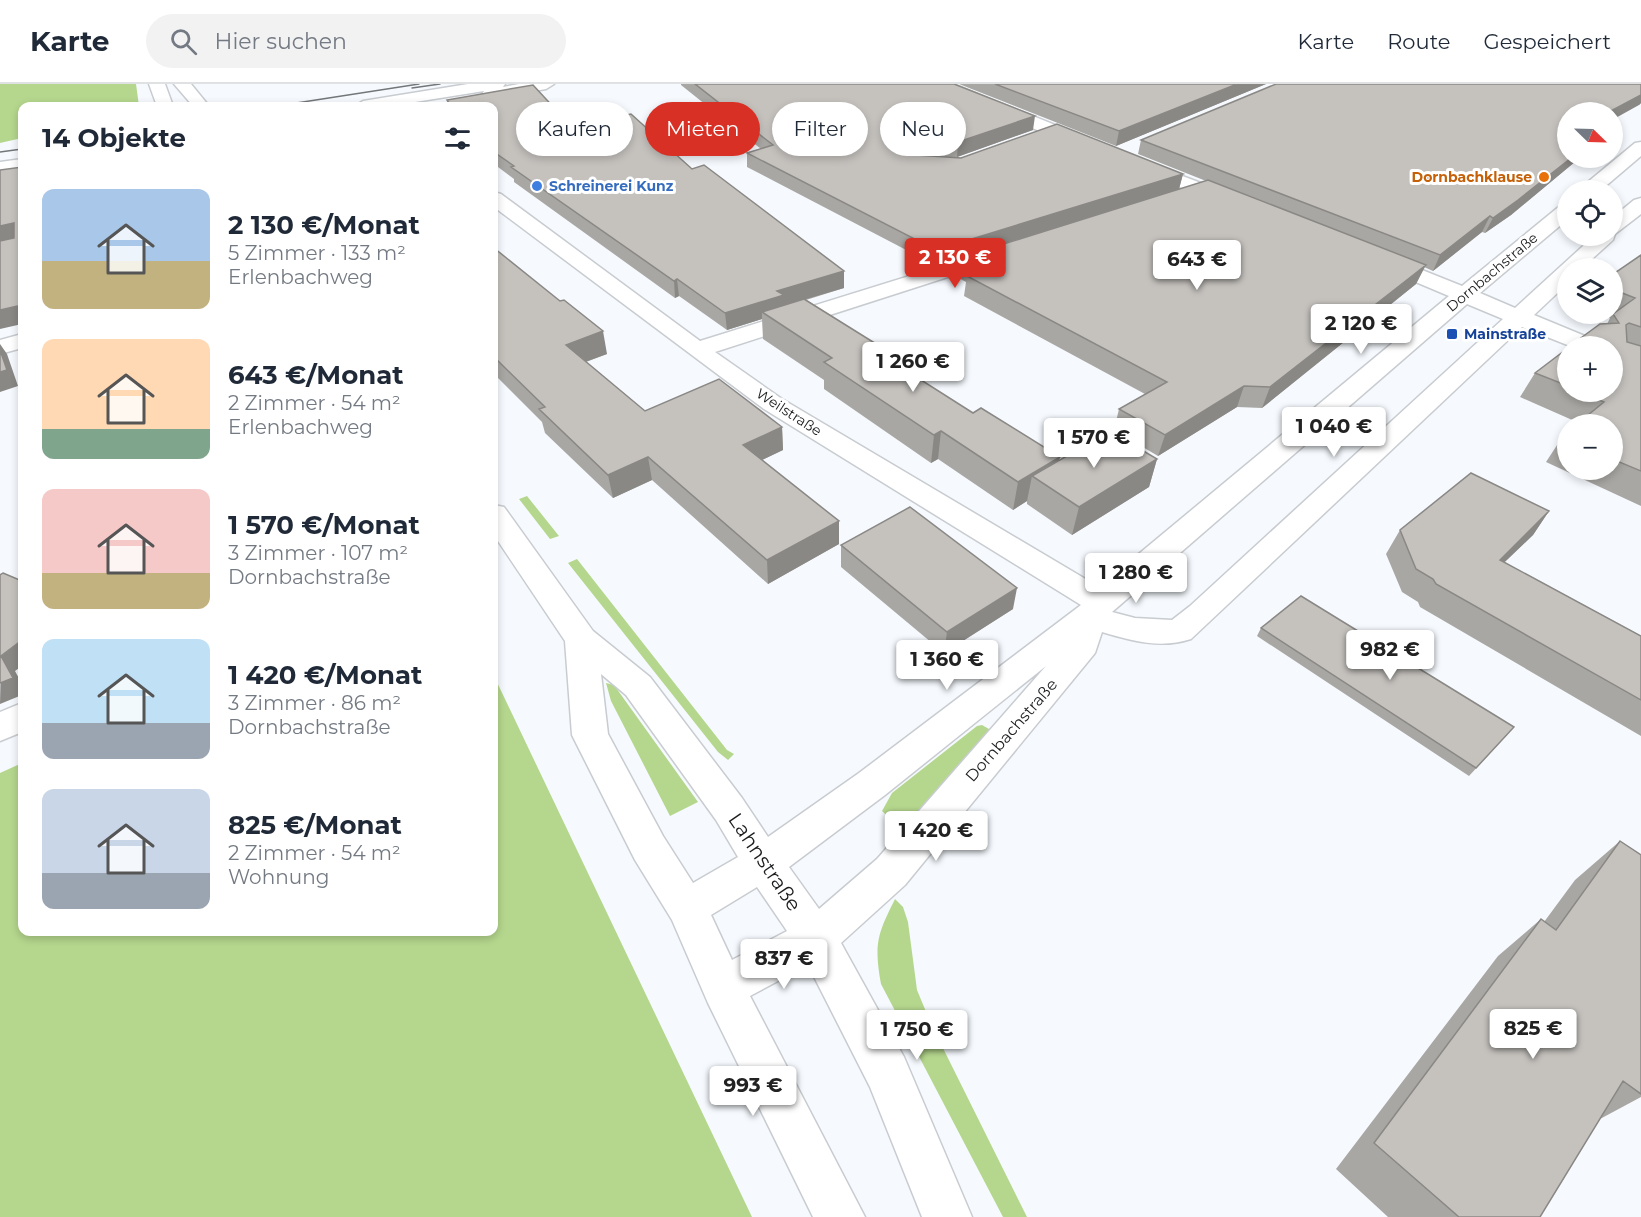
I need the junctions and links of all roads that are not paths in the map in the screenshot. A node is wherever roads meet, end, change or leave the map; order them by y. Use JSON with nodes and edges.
{"nodes":[{"id":1,"x":157,"y":84,"type":"edge"},
{"id":2,"x":182,"y":84,"type":"edge"},
{"id":3,"x":497,"y":84,"type":"edge"},
{"id":4,"x":546,"y":84,"type":"edge"},
{"id":5,"x":939,"y":84,"type":"edge"},
{"id":6,"x":978,"y":84,"type":"edge"},
{"id":7,"x":957,"y":91,"type":"junction"},
{"id":8,"x":164,"y":102,"type":"edge"},
{"id":9,"x":198,"y":102,"type":"edge"},
{"id":10,"x":387,"y":102,"type":"edge"},
{"id":11,"x":439,"y":102,"type":"edge"},
{"id":12,"x":1053,"y":131,"type":"junction"},
{"id":13,"x":1032,"y":138,"type":"edge"},
{"id":14,"x":1641,"y":147,"type":"edge"},
{"id":15,"x":1104,"y":151,"type":"edge"},
{"id":16,"x":1125,"y":159,"type":"edge"},
{"id":17,"x":18,"y":165,"type":"edge"},
{"id":18,"x":0,"y":168,"type":"edge"},
{"id":19,"x":18,"y":173,"type":"edge"},
{"id":20,"x":0,"y":175,"type":"edge"},
{"id":21,"x":1602,"y":180,"type":"edge"},
{"id":22,"x":1202,"y":190,"type":"junction"},
{"id":23,"x":498,"y":201,"type":"edge"},
{"id":24,"x":1168,"y":201,"type":"edge"},
{"id":25,"x":1641,"y":204,"type":"edge"},
{"id":26,"x":1245,"y":207,"type":"edge"},
{"id":27,"x":1557,"y":218,"type":"edge"},
{"id":28,"x":1623,"y":220,"type":"edge"},
{"id":29,"x":1024,"y":246,"type":"edge"},
{"id":30,"x":1595,"y":246,"type":"edge"},
{"id":31,"x":1364,"y":254,"type":"edge"},
{"id":32,"x":1582,"y":258,"type":"edge"},
{"id":33,"x":1557,"y":281,"type":"edge"},
{"id":34,"x":1466,"y":294,"type":"junction"},
{"id":35,"x":1517,"y":318,"type":"junction"},
{"id":36,"x":1563,"y":336,"type":"edge"},
{"id":37,"x":18,"y":343,"type":"edge"},
{"id":38,"x":0,"y":347,"type":"edge"},
{"id":39,"x":697,"y":350,"type":"junction"},
{"id":40,"x":498,"y":520,"type":"edge"},
{"id":41,"x":1095,"y":610,"type":"junction"},
{"id":42,"x":581,"y":639,"type":"junction"},
{"id":43,"x":18,"y":719,"type":"edge"},
{"id":44,"x":0,"y":727,"type":"edge"},
{"id":45,"x":763,"y":863,"type":"junction"},
{"id":46,"x":687,"y":908,"type":"junction"},
{"id":47,"x":816,"y":938,"type":"junction"},
{"id":48,"x":723,"y":988,"type":"junction"},
{"id":49,"x":840,"y":1217,"type":"edge"},
{"id":50,"x":946,"y":1217,"type":"edge"}],
"edges":[{"from":1,"to":8,"type":"street"},
{"from":2,"to":9,"type":"street"},
{"from":3,"to":10,"type":"street"},
{"from":4,"to":11,"type":"street"},
{"from":5,"to":7,"type":"street"},
{"from":6,"to":7,"type":"street"},
{"from":7,"to":12,"type":"street"},
{"from":12,"to":13,"type":"street"},
{"from":12,"to":15,"type":"street"},
{"from":14,"to":21,"type":"street"},
{"from":16,"to":22,"type":"street"},
{"from":17,"to":18,"type":"street"},
{"from":19,"to":20,"type":"street"},
{"from":22,"to":24,"type":"street"},
{"from":22,"to":26,"type":"street"},
{"from":23,"to":39,"type":"street","name":"Weilstraße"},
{"from":25,"to":28,"type":"street"},
{"from":27,"to":34,"type":"street","name":"Dornbachstraße"},
{"from":29,"to":39,"type":"street"},
{"from":30,"to":32,"type":"street"},
{"from":31,"to":34,"type":"street"},
{"from":33,"to":35,"type":"street"},
{"from":34,"to":35,"type":"street"},
{"from":34,"to":41,"type":"street","name":"Dornbachstraße"},
{"from":35,"to":36,"type":"street"},
{"from":35,"to":41,"type":"street"},
{"from":37,"to":38,"type":"street"},
{"from":39,"to":41,"type":"street","name":"Weilstraße"},
{"from":40,"to":42,"type":"street","name":"Lahnstraße"},
{"from":41,"to":45,"type":"street","name":"Dornbachstraße"},
{"from":41,"to":47,"type":"street","name":"Dornbachstraße"},
{"from":42,"to":45,"type":"street","name":"Lahnstraße"},
{"from":42,"to":46,"type":"street","name":"Lahnstraße"},
{"from":43,"to":44,"type":"street"},
{"from":45,"to":46,"type":"street","name":"Dornbachstraße"},
{"from":45,"to":47,"type":"street","name":"Lahnstraße"},
{"from":46,"to":48,"type":"street","name":"Lahnstraße"},
{"from":47,"to":48,"type":"street","name":"Dornbachstraße"},
{"from":47,"to":50,"type":"street","name":"Lahnstraße"},
{"from":48,"to":49,"type":"street","name":"Lahnstraße"}]}
